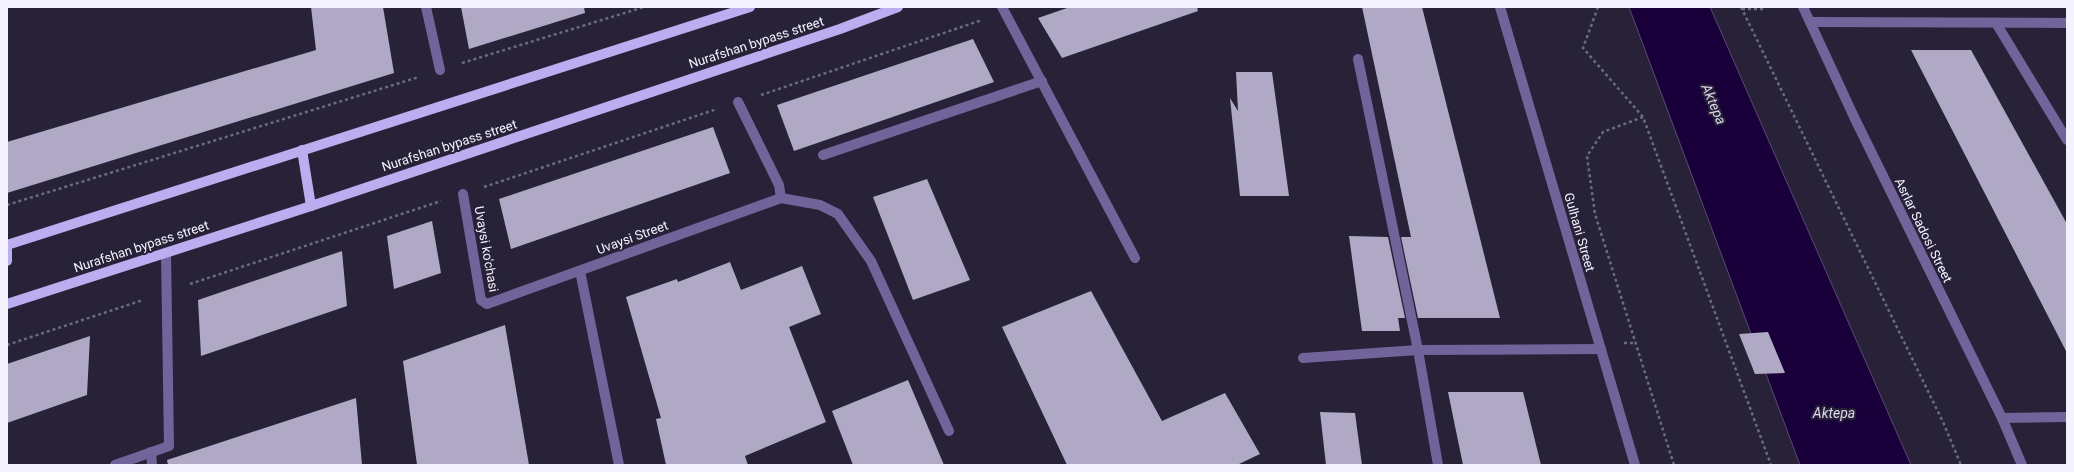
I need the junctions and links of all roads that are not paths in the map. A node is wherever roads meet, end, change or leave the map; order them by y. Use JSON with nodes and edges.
{"nodes":[{"id":1,"x":426,"y":7,"type":"edge"},
{"id":2,"x":750,"y":7,"type":"edge"},
{"id":3,"x":898,"y":7,"type":"edge"},
{"id":4,"x":1500,"y":7,"type":"edge"},
{"id":5,"x":1803,"y":7,"type":"edge"},
{"id":6,"x":1004,"y":9,"type":"edge"},
{"id":7,"x":1810,"y":22,"type":"junction"},
{"id":8,"x":1996,"y":23,"type":"junction"},
{"id":9,"x":2067,"y":23,"type":"edge"},
{"id":10,"x":1358,"y":59,"type":"dead end"},
{"id":11,"x":440,"y":70,"type":"road end"},
{"id":12,"x":1042,"y":81,"type":"junction"},
{"id":13,"x":738,"y":102,"type":"road end"},
{"id":14,"x":2067,"y":140,"type":"edge"},
{"id":15,"x":302,"y":150,"type":"junction"},
{"id":16,"x":823,"y":155,"type":"dead end"},
{"id":17,"x":463,"y":194,"type":"road end"},
{"id":18,"x":781,"y":198,"type":"junction"},
{"id":19,"x":311,"y":206,"type":"junction"},
{"id":20,"x":7,"y":245,"type":"edge"},
{"id":21,"x":166,"y":253,"type":"junction"},
{"id":22,"x":1135,"y":258,"type":"dead end"},
{"id":23,"x":7,"y":261,"type":"edge"},
{"id":24,"x":580,"y":271,"type":"junction"},
{"id":25,"x":7,"y":304,"type":"edge"},
{"id":26,"x":1601,"y":349,"type":"junction"},
{"id":27,"x":1418,"y":350,"type":"junction"},
{"id":28,"x":1303,"y":358,"type":"dead end"},
{"id":29,"x":2067,"y":417,"type":"edge"},
{"id":30,"x":2002,"y":418,"type":"junction"},
{"id":31,"x":949,"y":431,"type":"dead end"},
{"id":32,"x":151,"y":452,"type":"junction"},
{"id":33,"x":115,"y":465,"type":"edge"},
{"id":34,"x":152,"y":465,"type":"edge"},
{"id":35,"x":619,"y":465,"type":"edge"},
{"id":36,"x":1438,"y":465,"type":"edge"},
{"id":37,"x":1635,"y":465,"type":"edge"},
{"id":38,"x":2022,"y":465,"type":"edge"}],
"edges":[{"from":1,"to":11,"type":"street"},
{"from":2,"to":15,"type":"main road"},
{"from":3,"to":19,"type":"main road","name":"Nurafshan bypass street"},
{"from":4,"to":26,"type":"street","name":"Gulhani Street"},
{"from":5,"to":7,"type":"street","name":"Asrlar Sadosi Street"},
{"from":6,"to":12,"type":"street"},
{"from":7,"to":8,"type":"street"},
{"from":7,"to":30,"type":"street","name":"Asrlar Sadosi Street"},
{"from":8,"to":9,"type":"street"},
{"from":8,"to":14,"type":"street"},
{"from":10,"to":27,"type":"street"},
{"from":12,"to":16,"type":"street"},
{"from":12,"to":22,"type":"street"},
{"from":13,"to":18,"type":"street"},
{"from":15,"to":19,"type":"main road"},
{"from":15,"to":20,"type":"main road"},
{"from":17,"to":24,"type":"street","name":"Uvaysi ko'chasi"},
{"from":18,"to":24,"type":"street","name":"Uvaysi Street"},
{"from":18,"to":31,"type":"street"},
{"from":19,"to":21,"type":"main road","name":"Nurafshan bypass street"},
{"from":20,"to":23,"type":"main road"},
{"from":21,"to":25,"type":"main road","name":"Nurafshan bypass street"},
{"from":21,"to":32,"type":"street"},
{"from":24,"to":35,"type":"street"},
{"from":26,"to":27,"type":"street"},
{"from":26,"to":37,"type":"street","name":"Gulhani Street"},
{"from":27,"to":28,"type":"street"},
{"from":27,"to":36,"type":"street"},
{"from":29,"to":30,"type":"street"},
{"from":30,"to":38,"type":"street","name":"Asrlar Sadosi Street"},
{"from":32,"to":33,"type":"street"},
{"from":32,"to":34,"type":"street"}]}
